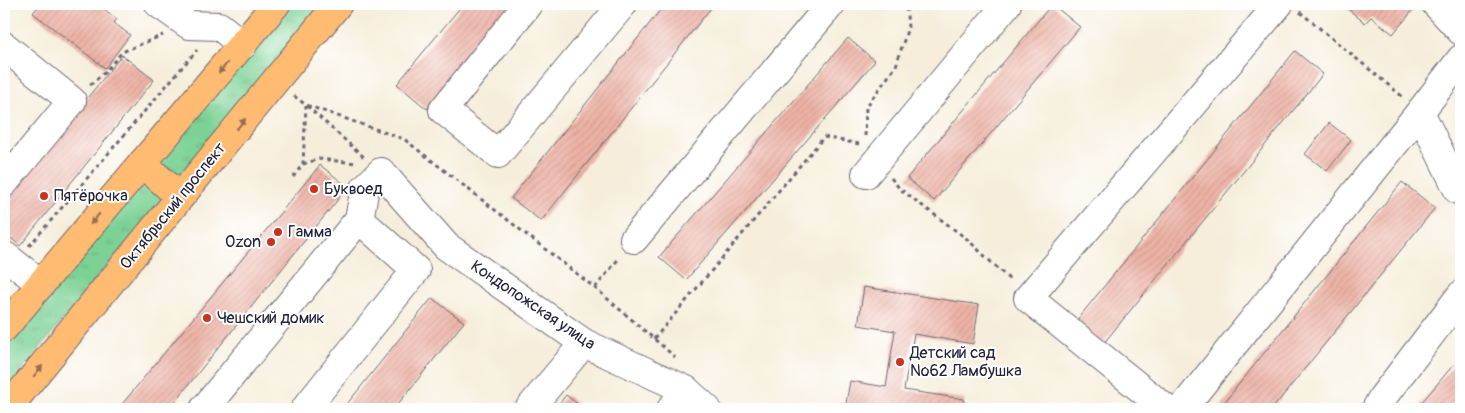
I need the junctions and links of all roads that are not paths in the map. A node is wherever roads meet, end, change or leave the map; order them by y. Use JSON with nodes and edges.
{"nodes":[{"id":1,"x":159,"y":4,"type":"edge"},
{"id":2,"x":276,"y":4,"type":"edge"},
{"id":3,"x":338,"y":4,"type":"edge"},
{"id":4,"x":528,"y":4,"type":"edge"},
{"id":5,"x":623,"y":4,"type":"edge"},
{"id":6,"x":831,"y":4,"type":"edge"},
{"id":7,"x":1007,"y":4,"type":"edge"},
{"id":8,"x":1436,"y":4,"type":"edge"},
{"id":9,"x":1289,"y":7,"type":"edge"},
{"id":10,"x":1461,"y":31,"type":"edge"},
{"id":11,"x":243,"y":45,"type":"junction"},
{"id":12,"x":4,"y":46,"type":"edge"},
{"id":13,"x":1461,"y":59,"type":"edge"},
{"id":14,"x":1420,"y":112,"type":"junction"},
{"id":15,"x":142,"y":163,"type":"junction"},
{"id":16,"x":872,"y":167,"type":"road end"},
{"id":17,"x":4,"y":183,"type":"edge"},
{"id":18,"x":1460,"y":192,"type":"edge"},
{"id":19,"x":180,"y":197,"type":"junction"},
{"id":20,"x":359,"y":219,"type":"junction"},
{"id":21,"x":634,"y":239,"type":"road end"},
{"id":22,"x":9,"y":259,"type":"edge"},
{"id":23,"x":41,"y":284,"type":"junction"},
{"id":24,"x":1461,"y":295,"type":"edge"},
{"id":25,"x":4,"y":328,"type":"edge"},
{"id":26,"x":584,"y":343,"type":"junction"},
{"id":27,"x":679,"y":400,"type":"edge"},
{"id":28,"x":8,"y":409,"type":"edge"},
{"id":29,"x":204,"y":409,"type":"edge"},
{"id":30,"x":305,"y":409,"type":"edge"},
{"id":31,"x":529,"y":409,"type":"edge"},
{"id":32,"x":707,"y":409,"type":"edge"},
{"id":33,"x":1166,"y":409,"type":"edge"},
{"id":34,"x":1182,"y":409,"type":"edge"},
{"id":35,"x":1376,"y":409,"type":"edge"}],
"edges":[{"from":1,"to":11,"type":"street"},
{"from":2,"to":11,"type":"main road"},
{"from":19,"to":3,"type":"main road","name":"Октябрьский проспект","one_way":true},
{"from":4,"to":5,"type":"street"},
{"from":6,"to":21,"type":"street"},
{"from":7,"to":16,"type":"street"},
{"from":8,"to":10,"type":"street"},
{"from":9,"to":33,"type":"street"},
{"from":11,"to":15,"type":"main road","one_way":true},
{"from":12,"to":17,"type":"street"},
{"from":13,"to":14,"type":"street"},
{"from":14,"to":18,"type":"street"},
{"from":14,"to":34,"type":"street"},
{"from":15,"to":19,"type":"main road"},
{"from":15,"to":23,"type":"main road","one_way":true},
{"from":28,"to":19,"type":"main road","name":"Октябрьский проспект","one_way":true},
{"from":20,"to":26,"type":"street","name":"Кондопожская улица"},
{"from":20,"to":29,"type":"street"},
{"from":20,"to":30,"type":"street"},
{"from":22,"to":23,"type":"street"},
{"from":23,"to":25,"type":"main road"},
{"from":24,"to":35,"type":"street"},
{"from":26,"to":27,"type":"street","name":"Кондопожская улица"},
{"from":26,"to":31,"type":"street"},
{"from":27,"to":32,"type":"street","name":"Кондопожская улица"}]}
